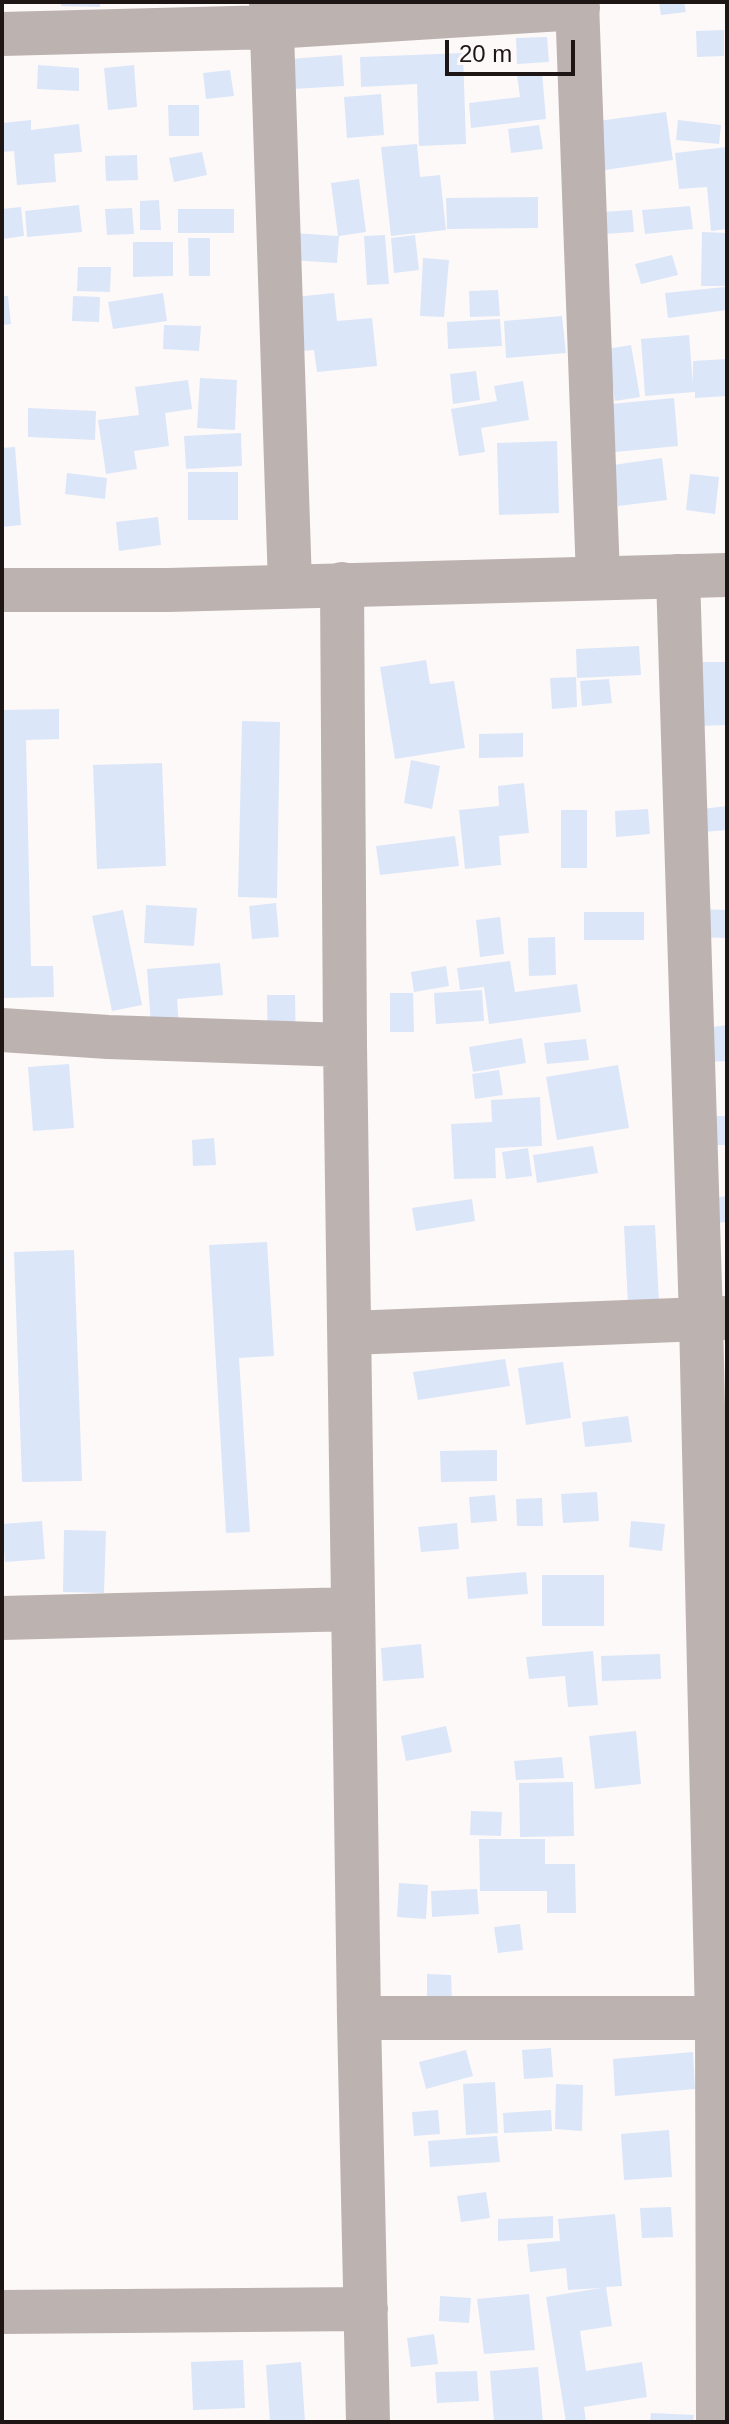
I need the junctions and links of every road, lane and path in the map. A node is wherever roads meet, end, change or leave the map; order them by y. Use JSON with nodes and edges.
{"nodes":[{"id":1,"x":578,"y":5,"type":"edge"},
{"id":2,"x":272,"y":14,"type":"edge"},
{"id":3,"x":2,"y":34,"type":"edge"},
{"id":4,"x":727,"y":575,"type":"edge"},
{"id":5,"x":678,"y":576,"type":"junction"},
{"id":6,"x":598,"y":577,"type":"junction"},
{"id":7,"x":342,"y":584,"type":"junction"},
{"id":8,"x":290,"y":585,"type":"junction"},
{"id":9,"x":2,"y":590,"type":"edge"},
{"id":10,"x":2,"y":1030,"type":"edge"},
{"id":11,"x":345,"y":1045,"type":"junction"},
{"id":12,"x":714,"y":1318,"type":"edge"},
{"id":13,"x":350,"y":1333,"type":"junction"},
{"id":14,"x":353,"y":1609,"type":"junction"},
{"id":15,"x":2,"y":1618,"type":"edge"},
{"id":16,"x":359,"y":2018,"type":"junction"},
{"id":17,"x":722,"y":2018,"type":"edge"},
{"id":18,"x":366,"y":2309,"type":"junction"},
{"id":19,"x":2,"y":2312,"type":"edge"},
{"id":20,"x":368,"y":2422,"type":"edge"},
{"id":21,"x":718,"y":2422,"type":"edge"}],
"edges":[{"from":1,"to":2,"type":"street"},
{"from":1,"to":6,"type":"street"},
{"from":2,"to":3,"type":"street"},
{"from":2,"to":8,"type":"street"},
{"from":4,"to":5,"type":"street"},
{"from":5,"to":6,"type":"street"},
{"from":5,"to":12,"type":"street"},
{"from":6,"to":7,"type":"street"},
{"from":7,"to":8,"type":"street"},
{"from":7,"to":11,"type":"street"},
{"from":8,"to":9,"type":"street"},
{"from":10,"to":11,"type":"street"},
{"from":11,"to":13,"type":"street"},
{"from":12,"to":13,"type":"street"},
{"from":12,"to":17,"type":"street"},
{"from":13,"to":14,"type":"street"},
{"from":14,"to":15,"type":"street"},
{"from":14,"to":16,"type":"street"},
{"from":16,"to":17,"type":"street"},
{"from":16,"to":18,"type":"street"},
{"from":17,"to":21,"type":"street"},
{"from":18,"to":19,"type":"street"},
{"from":18,"to":20,"type":"street"}]}
